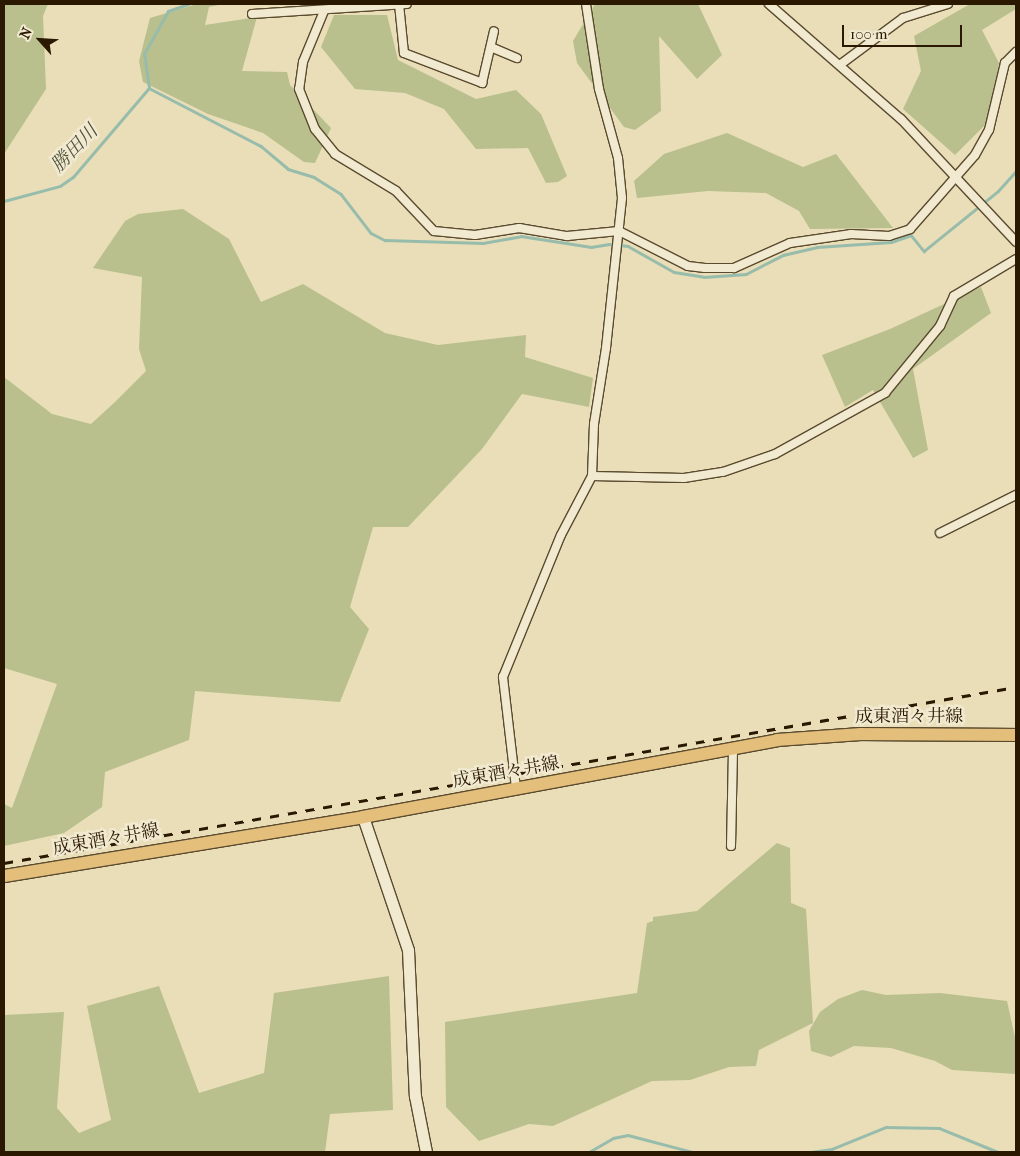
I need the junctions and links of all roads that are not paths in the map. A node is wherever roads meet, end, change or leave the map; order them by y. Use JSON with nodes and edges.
{"nodes":[{"id":1,"x":586,"y":4,"type":"edge"},
{"id":2,"x":769,"y":4,"type":"edge"},
{"id":3,"x":948,"y":4,"type":"edge"},
{"id":4,"x":402,"y":5,"type":"edge"},
{"id":5,"x":309,"y":6,"type":"edge"},
{"id":6,"x":324,"y":11,"type":"junction"},
{"id":7,"x":252,"y":14,"type":"dead end"},
{"id":8,"x":494,"y":31,"type":"dead end"},
{"id":9,"x":493,"y":48,"type":"junction"},
{"id":10,"x":1016,"y":52,"type":"edge"},
{"id":11,"x":517,"y":58,"type":"dead end"},
{"id":12,"x":841,"y":64,"type":"junction"},
{"id":13,"x":958,"y":176,"type":"junction"},
{"id":14,"x":619,"y":231,"type":"junction"},
{"id":15,"x":1016,"y":242,"type":"edge"},
{"id":16,"x":1016,"y":259,"type":"edge"},
{"id":17,"x":592,"y":476,"type":"junction"},
{"id":18,"x":1016,"y":495,"type":"edge"},
{"id":19,"x":940,"y":533,"type":"dead end"},
{"id":20,"x":1016,"y":735,"type":"edge"},
{"id":21,"x":733,"y":748,"type":"junction"},
{"id":22,"x":516,"y":788,"type":"junction"},
{"id":23,"x":363,"y":817,"type":"junction"},
{"id":24,"x":731,"y":846,"type":"dead end"},
{"id":25,"x":4,"y":876,"type":"edge"},
{"id":26,"x":426,"y":1152,"type":"edge"}],
"edges":[{"from":1,"to":14,"type":"street"},
{"from":2,"to":12,"type":"street"},
{"from":3,"to":12,"type":"street"},
{"from":4,"to":6,"type":"street"},
{"from":4,"to":9,"type":"street"},
{"from":5,"to":6,"type":"street"},
{"from":5,"to":7,"type":"street"},
{"from":6,"to":14,"type":"street"},
{"from":8,"to":9,"type":"street"},
{"from":9,"to":11,"type":"street"},
{"from":10,"to":13,"type":"street"},
{"from":12,"to":13,"type":"street"},
{"from":13,"to":14,"type":"street"},
{"from":13,"to":15,"type":"street"},
{"from":14,"to":17,"type":"street"},
{"from":16,"to":17,"type":"street"},
{"from":17,"to":22,"type":"street"},
{"from":18,"to":19,"type":"street"},
{"from":20,"to":21,"type":"main road","name":"成東酒々井線"},
{"from":21,"to":22,"type":"main road","name":"成東酒々井線"},
{"from":21,"to":24,"type":"street"},
{"from":22,"to":23,"type":"main road","name":"成東酒々井線"},
{"from":23,"to":25,"type":"main road","name":"成東酒々井線"},
{"from":23,"to":26,"type":"street"}]}
